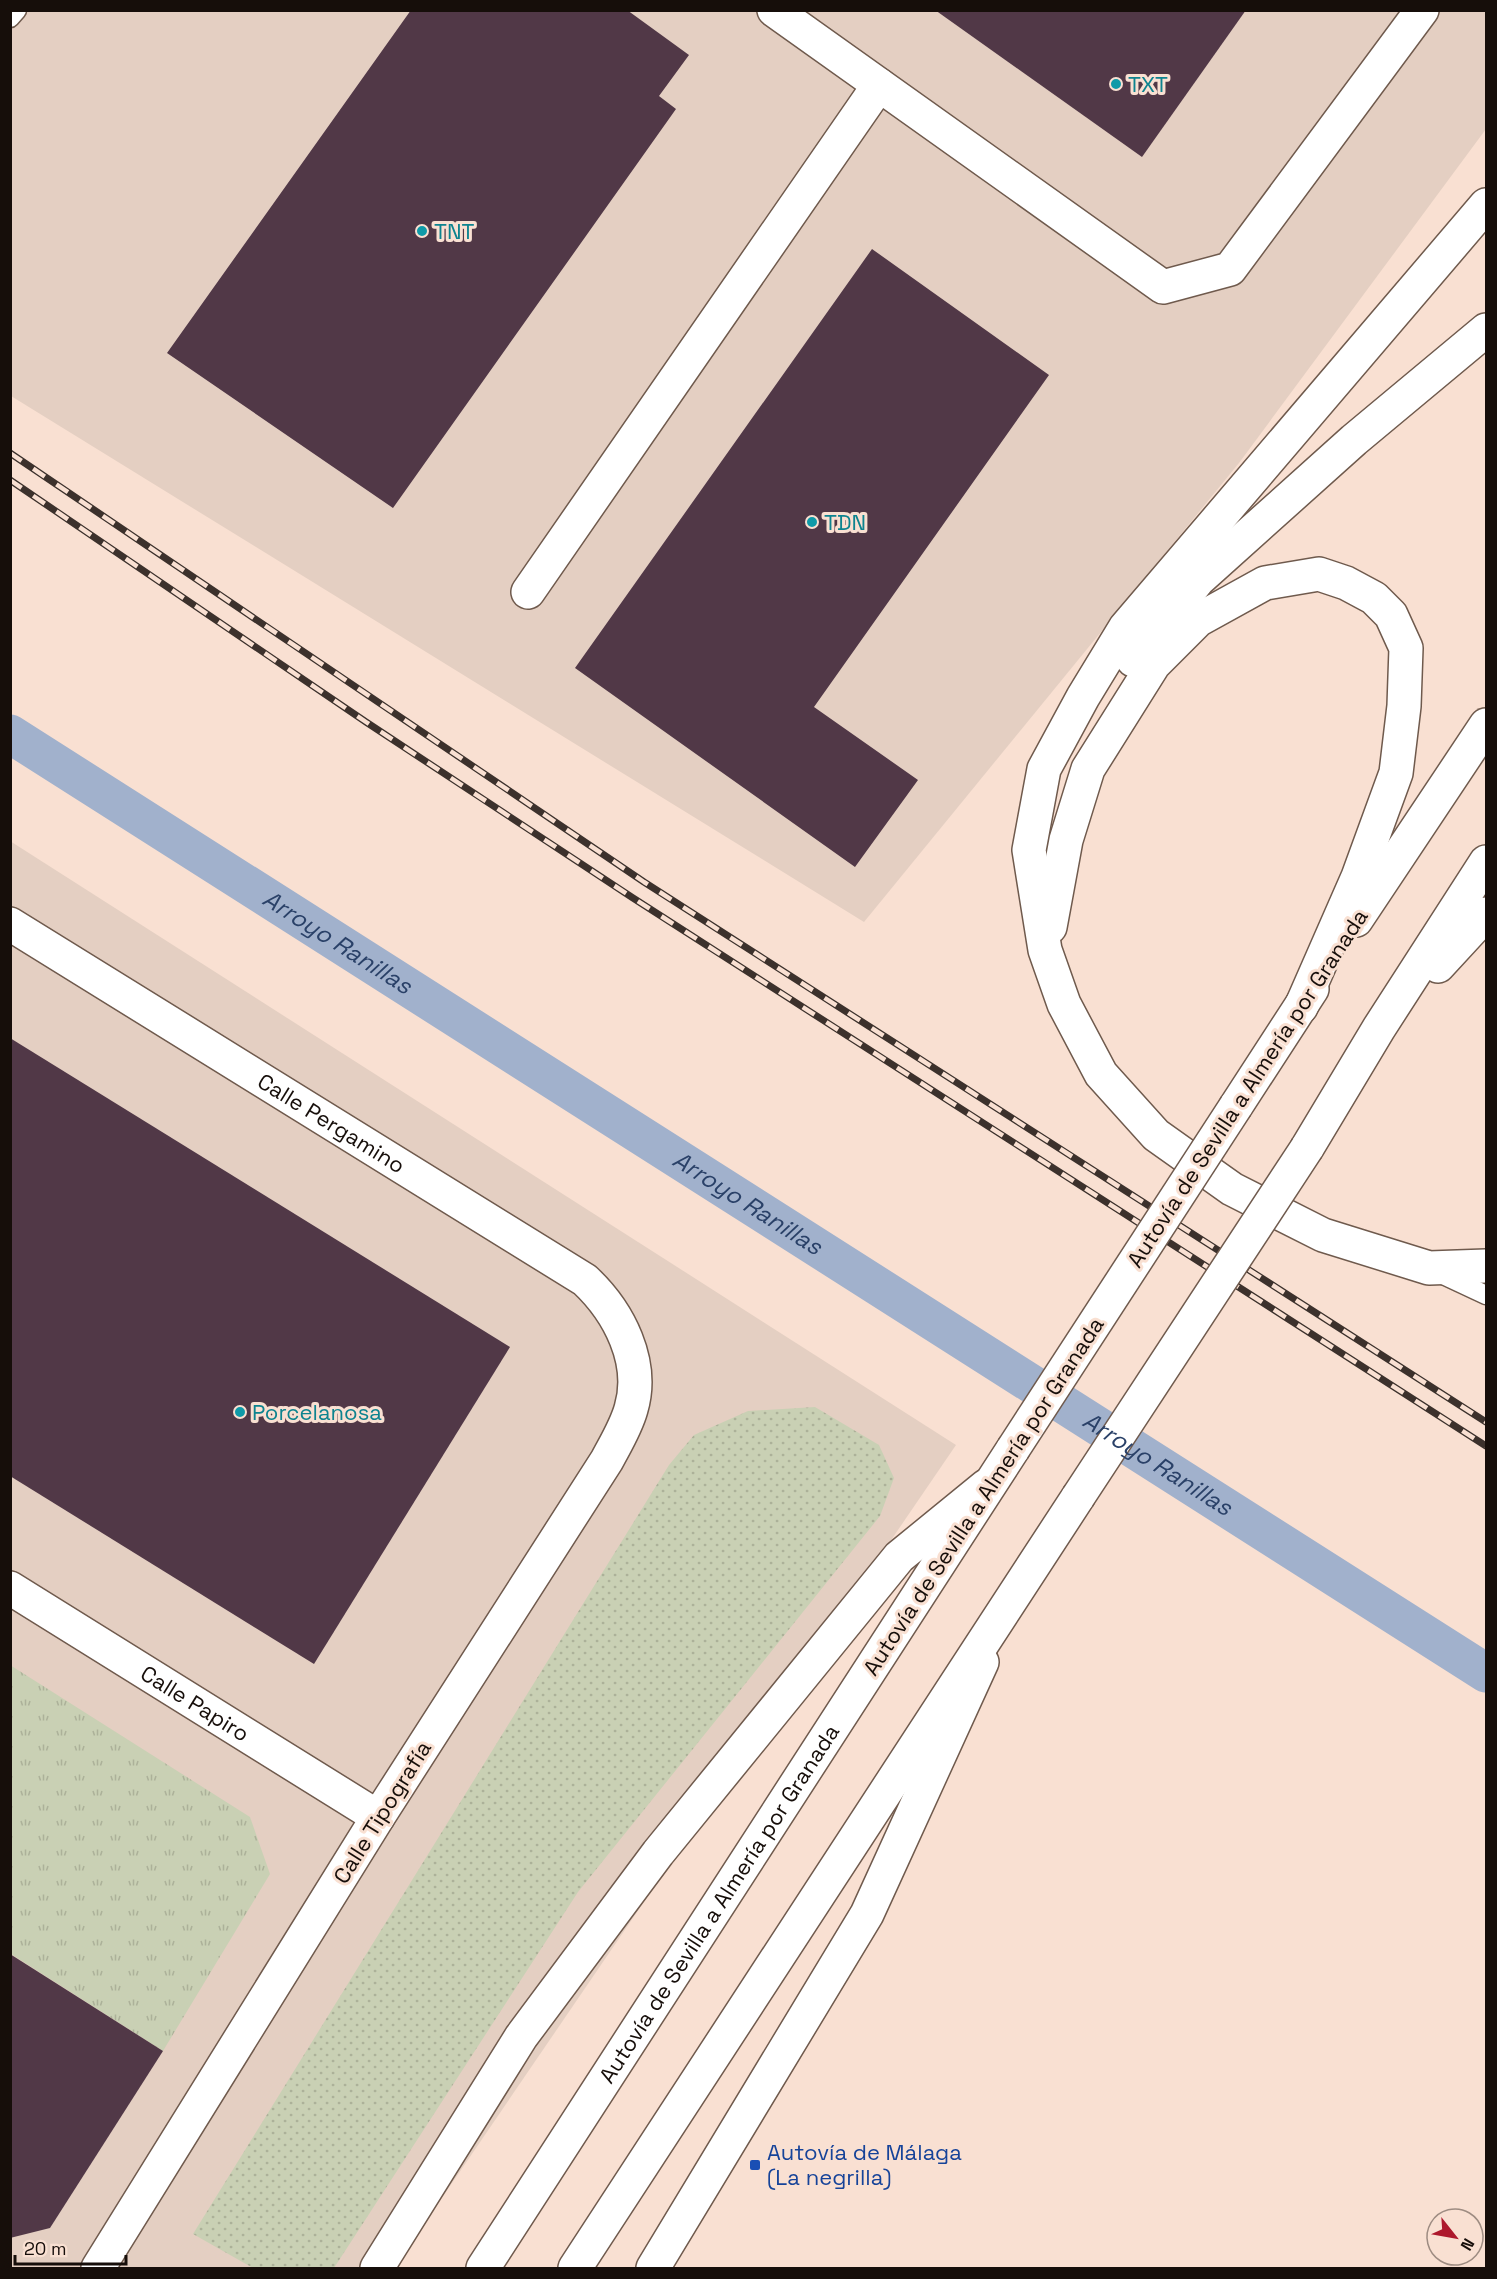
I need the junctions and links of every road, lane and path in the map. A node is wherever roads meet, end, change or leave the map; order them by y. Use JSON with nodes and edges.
{"nodes":[{"id":1,"x":17,"y":10,"type":"edge"},
{"id":2,"x":774,"y":10,"type":"edge"},
{"id":3,"x":1422,"y":10,"type":"edge"},
{"id":4,"x":10,"y":18,"type":"edge"},
{"id":5,"x":879,"y":85,"type":"junction"},
{"id":6,"x":1486,"y":205,"type":"edge"},
{"id":7,"x":1486,"y":330,"type":"edge"},
{"id":8,"x":528,"y":592,"type":"dead end"},
{"id":9,"x":1486,"y":701,"type":"edge"},
{"id":10,"x":1486,"y":725,"type":"edge"},
{"id":11,"x":1486,"y":862,"type":"edge"},
{"id":12,"x":1383,"y":878,"type":"junction"},
{"id":13,"x":1486,"y":914,"type":"edge"},
{"id":14,"x":10,"y":924,"type":"edge"},
{"id":15,"x":1045,"y":950,"type":"junction"},
{"id":16,"x":1301,"y":1006,"type":"junction"},
{"id":17,"x":1379,"y":1028,"type":"junction"},
{"id":18,"x":1486,"y":1266,"type":"edge"},
{"id":19,"x":1430,"y":1268,"type":"junction"},
{"id":20,"x":1486,"y":1295,"type":"edge"},
{"id":21,"x":629,"y":1346,"type":"joint"},
{"id":22,"x":994,"y":1479,"type":"junction"},
{"id":23,"x":10,"y":1587,"type":"edge"},
{"id":24,"x":1008,"y":1606,"type":"junction"},
{"id":25,"x":378,"y":1817,"type":"junction"},
{"id":26,"x":98,"y":2268,"type":"edge"},
{"id":27,"x":377,"y":2268,"type":"edge"},
{"id":28,"x":483,"y":2268,"type":"edge"},
{"id":29,"x":575,"y":2268,"type":"edge"},
{"id":30,"x":653,"y":2268,"type":"edge"}],
"edges":[{"from":1,"to":4,"type":"lane"},
{"from":2,"to":5,"type":"main road"},
{"from":3,"to":5,"type":"main road"},
{"from":5,"to":8,"type":"main road"},
{"from":6,"to":15,"type":"main road"},
{"from":7,"to":15,"type":"main road"},
{"from":9,"to":12,"type":"main road"},
{"from":10,"to":12,"type":"main road","name":"Autovía de Sevilla a Almería por Granada"},
{"from":11,"to":17,"type":"main road"},
{"from":12,"to":16,"type":"main road","name":"Autovía de Sevilla a Almería por Granada"},
{"from":13,"to":17,"type":"main road"},
{"from":14,"to":21,"type":"main road","name":"Calle Pergamino"},
{"from":15,"to":16,"type":"main road"},
{"from":15,"to":19,"type":"main road"},
{"from":16,"to":22,"type":"main road","name":"Autovía de Sevilla a Almería por Granada","bridge":true},
{"from":17,"to":24,"type":"main road","bridge":true},
{"from":18,"to":19,"type":"main road"},
{"from":19,"to":20,"type":"lane"},
{"from":21,"to":25,"type":"main road","name":"Calle Tipografía"},
{"from":22,"to":27,"type":"main road"},
{"from":22,"to":28,"type":"main road","name":"Autovía de Sevilla a Almería por Granada"},
{"from":23,"to":25,"type":"main road","name":"Calle Papiro"},
{"from":24,"to":29,"type":"main road"},
{"from":24,"to":30,"type":"main road"},
{"from":25,"to":26,"type":"main road","name":"Calle Tipografía"}]}
